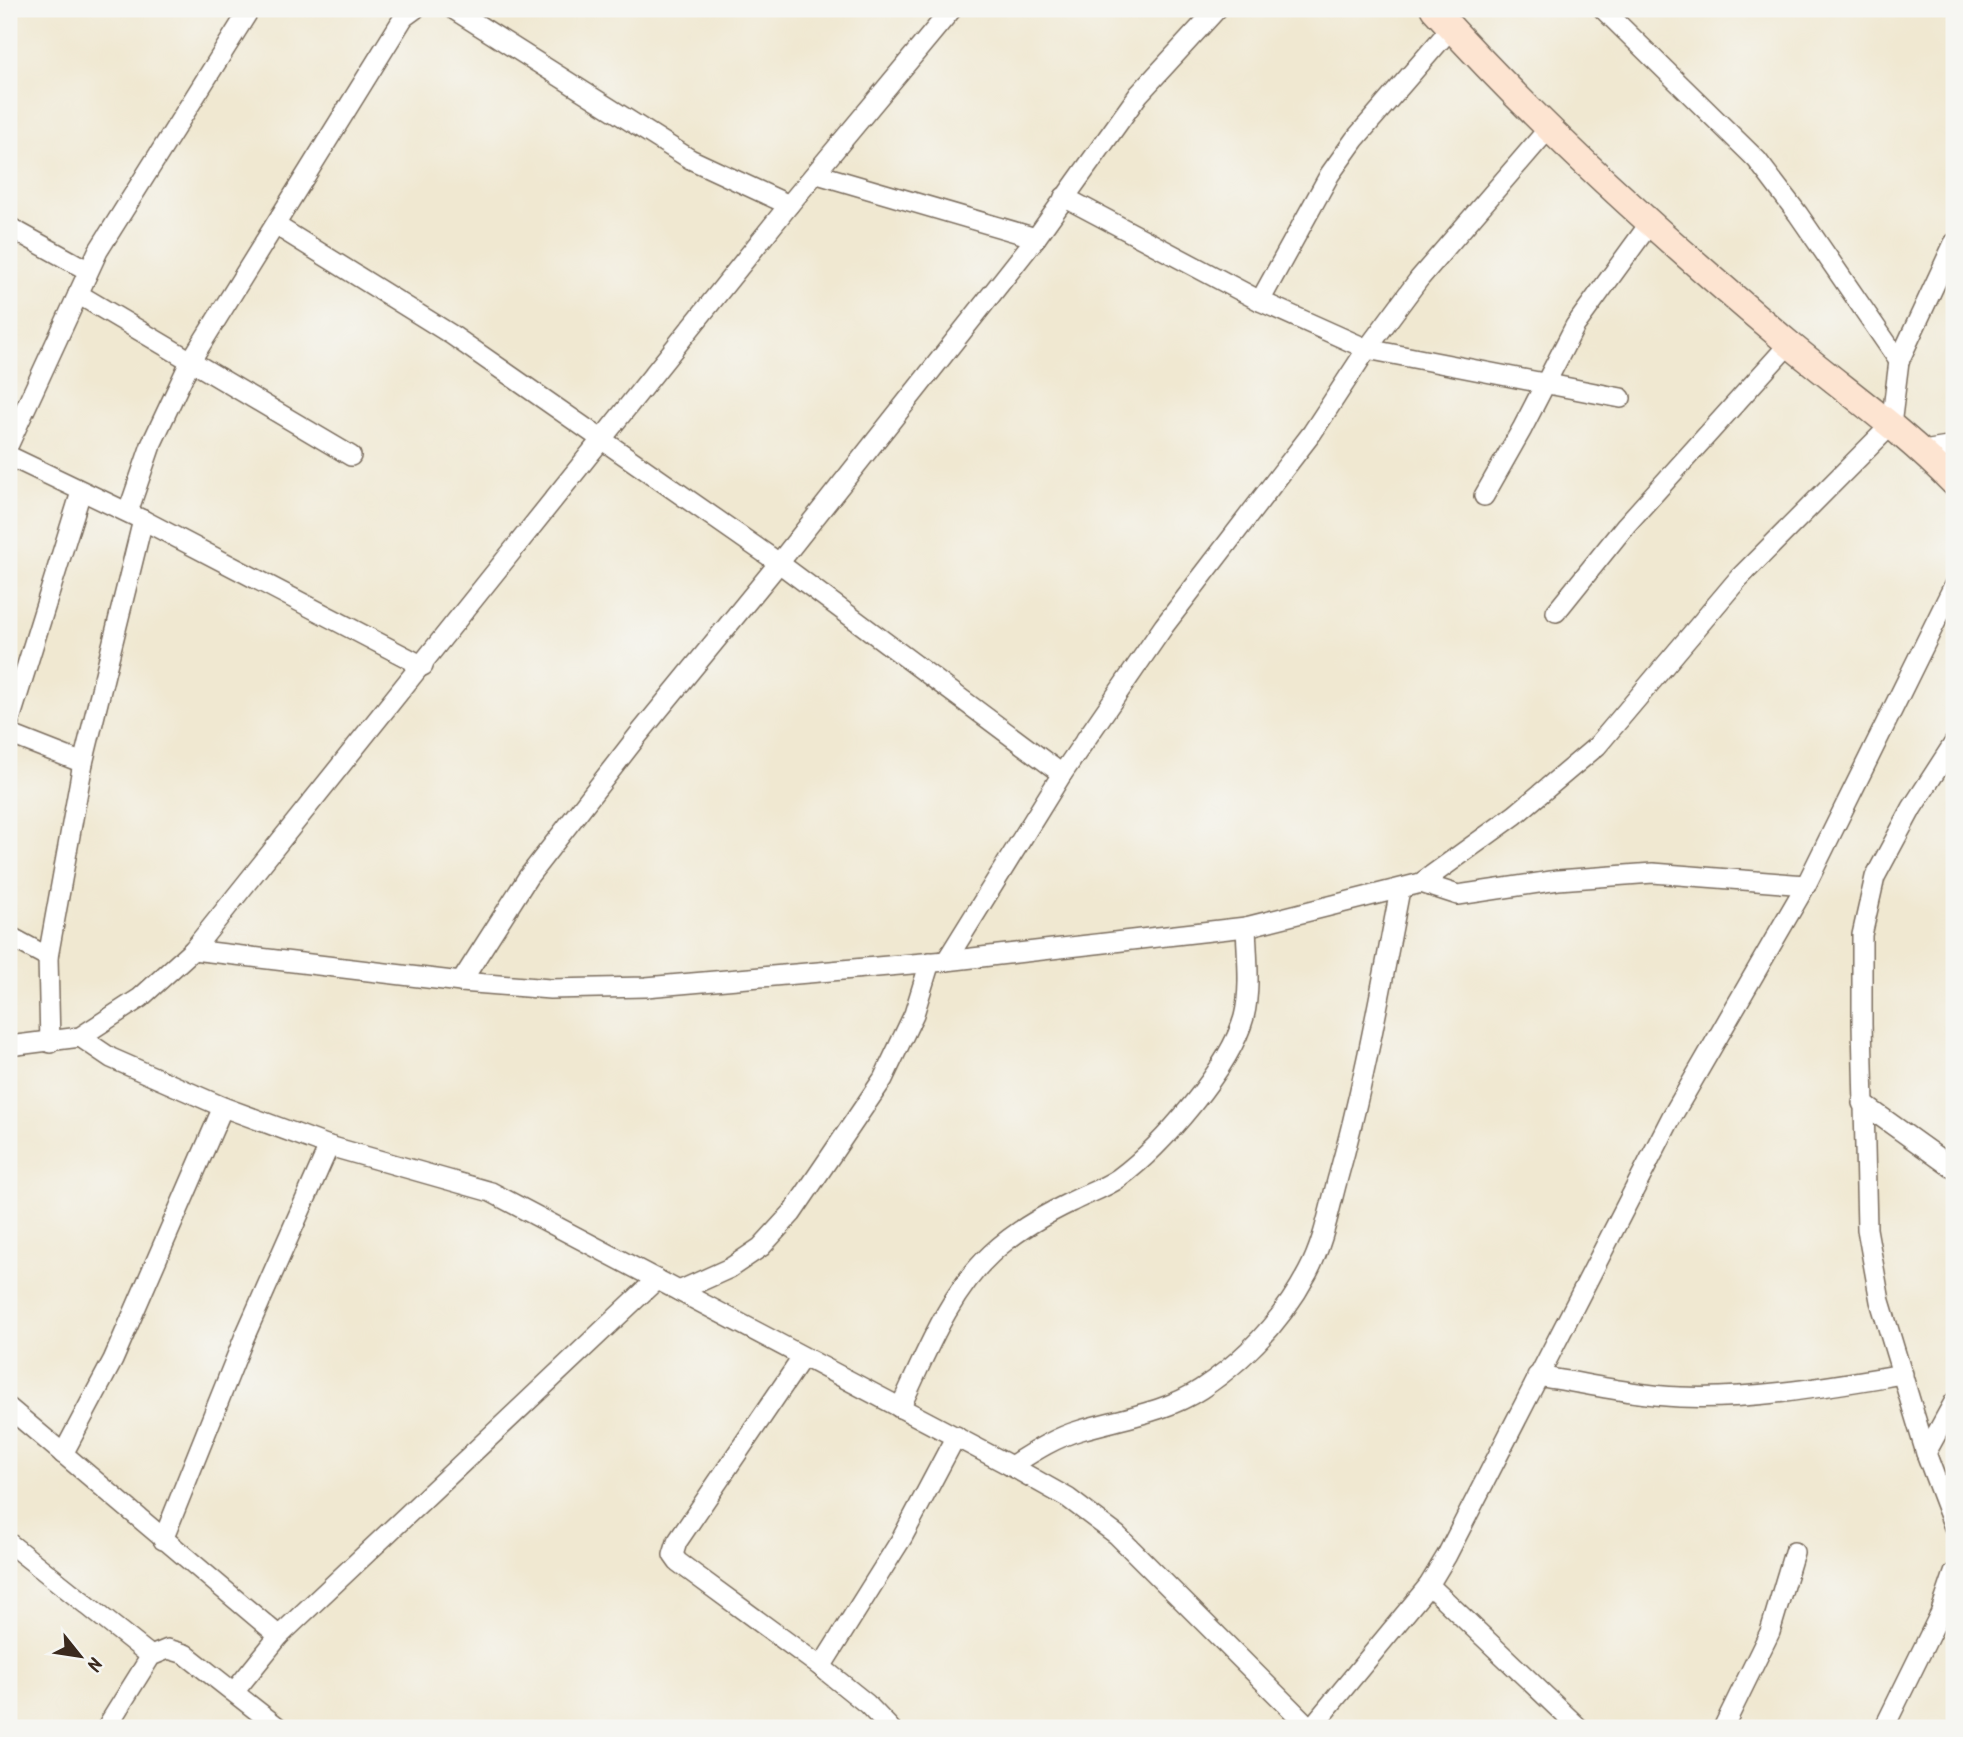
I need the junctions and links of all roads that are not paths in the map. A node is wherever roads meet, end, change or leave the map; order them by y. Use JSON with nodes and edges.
{"nodes":[{"id":1,"x":250,"y":9,"type":"edge"},
{"id":2,"x":453,"y":9,"type":"edge"},
{"id":3,"x":952,"y":9,"type":"edge"},
{"id":4,"x":1217,"y":9,"type":"edge"},
{"id":5,"x":1603,"y":9,"type":"edge"},
{"id":6,"x":403,"y":12,"type":"edge"},
{"id":7,"x":1443,"y":18,"type":"edge"},
{"id":8,"x":1549,"y":128,"type":"junction"},
{"id":9,"x":817,"y":174,"type":"junction"},
{"id":10,"x":1064,"y":197,"type":"junction"},
{"id":11,"x":789,"y":205,"type":"junction"},
{"id":12,"x":1650,"y":223,"type":"junction"},
{"id":13,"x":277,"y":226,"type":"junction"},
{"id":14,"x":9,"y":227,"type":"edge"},
{"id":15,"x":1036,"y":238,"type":"junction"},
{"id":16,"x":1954,"y":243,"type":"edge"},
{"id":17,"x":88,"y":270,"type":"junction"},
{"id":18,"x":78,"y":294,"type":"junction"},
{"id":19,"x":1261,"y":301,"type":"junction"},
{"id":20,"x":1789,"y":344,"type":"junction"},
{"id":21,"x":1367,"y":349,"type":"junction"},
{"id":22,"x":1899,"y":361,"type":"junction"},
{"id":23,"x":190,"y":362,"type":"junction"},
{"id":24,"x":1544,"y":383,"type":"junction"},
{"id":25,"x":1621,"y":398,"type":"dead end"},
{"id":26,"x":1891,"y":425,"type":"junction"},
{"id":27,"x":603,"y":441,"type":"junction"},
{"id":28,"x":9,"y":444,"type":"edge"},
{"id":29,"x":1954,"y":446,"type":"edge"},
{"id":30,"x":1923,"y":451,"type":"junction"},
{"id":31,"x":9,"y":456,"type":"edge"},
{"id":32,"x":351,"y":456,"type":"dead end"},
{"id":33,"x":1954,"y":483,"type":"edge"},
{"id":34,"x":81,"y":492,"type":"junction"},
{"id":35,"x":1484,"y":496,"type":"dead end"},
{"id":36,"x":136,"y":516,"type":"junction"},
{"id":37,"x":779,"y":563,"type":"junction"},
{"id":38,"x":1954,"y":585,"type":"edge"},
{"id":39,"x":1556,"y":612,"type":"dead end"},
{"id":40,"x":424,"y":666,"type":"junction"},
{"id":41,"x":9,"y":723,"type":"edge"},
{"id":42,"x":9,"y":734,"type":"edge"},
{"id":43,"x":1954,"y":743,"type":"edge"},
{"id":44,"x":83,"y":763,"type":"junction"},
{"id":45,"x":1062,"y":774,"type":"junction"},
{"id":46,"x":1421,"y":883,"type":"junction"},
{"id":47,"x":1805,"y":885,"type":"junction"},
{"id":48,"x":1399,"y":890,"type":"junction"},
{"id":49,"x":1246,"y":927,"type":"junction"},
{"id":50,"x":9,"y":936,"type":"edge"},
{"id":51,"x":193,"y":950,"type":"junction"},
{"id":52,"x":48,"y":957,"type":"junction"},
{"id":53,"x":938,"y":961,"type":"junction"},
{"id":54,"x":461,"y":982,"type":"junction"},
{"id":55,"x":80,"y":1037,"type":"junction"},
{"id":56,"x":50,"y":1042,"type":"junction"},
{"id":57,"x":9,"y":1046,"type":"edge"},
{"id":58,"x":1862,"y":1103,"type":"junction"},
{"id":59,"x":223,"y":1107,"type":"junction"},
{"id":60,"x":329,"y":1146,"type":"junction"},
{"id":61,"x":1954,"y":1169,"type":"edge"},
{"id":62,"x":657,"y":1279,"type":"junction"},
{"id":63,"x":679,"y":1291,"type":"junction"},
{"id":64,"x":802,"y":1359,"type":"junction"},
{"id":65,"x":1903,"y":1374,"type":"junction"},
{"id":66,"x":1537,"y":1376,"type":"junction"},
{"id":67,"x":1954,"y":1402,"type":"edge"},
{"id":68,"x":9,"y":1408,"type":"edge"},
{"id":69,"x":900,"y":1408,"type":"junction"},
{"id":70,"x":956,"y":1436,"type":"junction"},
{"id":71,"x":1926,"y":1453,"type":"junction"},
{"id":72,"x":63,"y":1454,"type":"junction"},
{"id":73,"x":1011,"y":1466,"type":"junction"},
{"id":74,"x":1954,"y":1527,"type":"edge"},
{"id":75,"x":163,"y":1540,"type":"junction"},
{"id":76,"x":9,"y":1543,"type":"edge"},
{"id":77,"x":1794,"y":1552,"type":"dead end"},
{"id":78,"x":1954,"y":1573,"type":"edge"},
{"id":79,"x":1429,"y":1585,"type":"junction"},
{"id":80,"x":279,"y":1636,"type":"junction"},
{"id":81,"x":151,"y":1656,"type":"junction"},
{"id":82,"x":821,"y":1667,"type":"junction"},
{"id":83,"x":234,"y":1692,"type":"junction"},
{"id":84,"x":273,"y":1726,"type":"edge"},
{"id":85,"x":106,"y":1728,"type":"edge"},
{"id":86,"x":890,"y":1728,"type":"edge"},
{"id":87,"x":1311,"y":1728,"type":"edge"},
{"id":88,"x":1579,"y":1728,"type":"edge"},
{"id":89,"x":1723,"y":1728,"type":"edge"},
{"id":90,"x":1884,"y":1728,"type":"edge"}],
"edges":[{"from":1,"to":17,"type":"street"},
{"from":2,"to":11,"type":"street"},
{"from":3,"to":9,"type":"street"},
{"from":4,"to":10,"type":"street"},
{"from":5,"to":22,"type":"street"},
{"from":6,"to":13,"type":"street"},
{"from":7,"to":8,"type":"street"},
{"from":7,"to":19,"type":"street"},
{"from":8,"to":12,"type":"street"},
{"from":8,"to":21,"type":"street"},
{"from":9,"to":11,"type":"street"},
{"from":9,"to":15,"type":"street"},
{"from":10,"to":15,"type":"street"},
{"from":10,"to":19,"type":"street"},
{"from":11,"to":27,"type":"street"},
{"from":12,"to":20,"type":"street"},
{"from":12,"to":24,"type":"street"},
{"from":13,"to":23,"type":"street"},
{"from":13,"to":27,"type":"street"},
{"from":14,"to":17,"type":"street"},
{"from":15,"to":37,"type":"street"},
{"from":16,"to":22,"type":"street"},
{"from":17,"to":18,"type":"street"},
{"from":18,"to":23,"type":"street"},
{"from":18,"to":28,"type":"street"},
{"from":19,"to":21,"type":"street"},
{"from":20,"to":26,"type":"street"},
{"from":20,"to":39,"type":"street"},
{"from":21,"to":24,"type":"street"},
{"from":21,"to":45,"type":"street"},
{"from":22,"to":26,"type":"street"},
{"from":23,"to":32,"type":"street"},
{"from":23,"to":36,"type":"street"},
{"from":24,"to":25,"type":"street"},
{"from":24,"to":35,"type":"street"},
{"from":26,"to":30,"type":"street"},
{"from":26,"to":46,"type":"street"},
{"from":27,"to":37,"type":"street"},
{"from":27,"to":40,"type":"street"},
{"from":29,"to":30,"type":"street"},
{"from":30,"to":33,"type":"street"},
{"from":31,"to":34,"type":"street"},
{"from":34,"to":36,"type":"street"},
{"from":34,"to":41,"type":"street"},
{"from":36,"to":40,"type":"street"},
{"from":36,"to":44,"type":"street"},
{"from":37,"to":45,"type":"street"},
{"from":37,"to":54,"type":"street"},
{"from":38,"to":47,"type":"street"},
{"from":40,"to":51,"type":"street"},
{"from":42,"to":44,"type":"street"},
{"from":43,"to":58,"type":"street"},
{"from":44,"to":52,"type":"street"},
{"from":45,"to":53,"type":"street"},
{"from":46,"to":47,"type":"street"},
{"from":46,"to":48,"type":"street"},
{"from":47,"to":66,"type":"street"},
{"from":48,"to":49,"type":"street"},
{"from":48,"to":73,"type":"street"},
{"from":49,"to":53,"type":"street"},
{"from":49,"to":69,"type":"street"},
{"from":50,"to":52,"type":"street"},
{"from":51,"to":54,"type":"street"},
{"from":51,"to":55,"type":"street"},
{"from":52,"to":56,"type":"street"},
{"from":53,"to":54,"type":"street"},
{"from":53,"to":63,"type":"street"},
{"from":55,"to":56,"type":"street"},
{"from":55,"to":59,"type":"street"},
{"from":56,"to":57,"type":"street"},
{"from":58,"to":61,"type":"street"},
{"from":58,"to":65,"type":"street"},
{"from":59,"to":60,"type":"street"},
{"from":59,"to":72,"type":"street"},
{"from":60,"to":62,"type":"street"},
{"from":60,"to":75,"type":"street"},
{"from":62,"to":63,"type":"street"},
{"from":62,"to":80,"type":"street"},
{"from":63,"to":64,"type":"street"},
{"from":64,"to":69,"type":"street"},
{"from":64,"to":82,"type":"street"},
{"from":65,"to":66,"type":"street"},
{"from":65,"to":71,"type":"street"},
{"from":66,"to":79,"type":"street"},
{"from":67,"to":71,"type":"street"},
{"from":68,"to":72,"type":"street"},
{"from":69,"to":70,"type":"street"},
{"from":70,"to":73,"type":"street"},
{"from":70,"to":82,"type":"street"},
{"from":71,"to":74,"type":"street"},
{"from":72,"to":75,"type":"street"},
{"from":73,"to":87,"type":"street"},
{"from":75,"to":80,"type":"street"},
{"from":76,"to":81,"type":"street"},
{"from":77,"to":89,"type":"street"},
{"from":78,"to":90,"type":"street"},
{"from":79,"to":87,"type":"street"},
{"from":79,"to":88,"type":"street"},
{"from":80,"to":83,"type":"street"},
{"from":81,"to":83,"type":"street"},
{"from":81,"to":85,"type":"street"},
{"from":82,"to":86,"type":"street"},
{"from":83,"to":84,"type":"street"}]}
